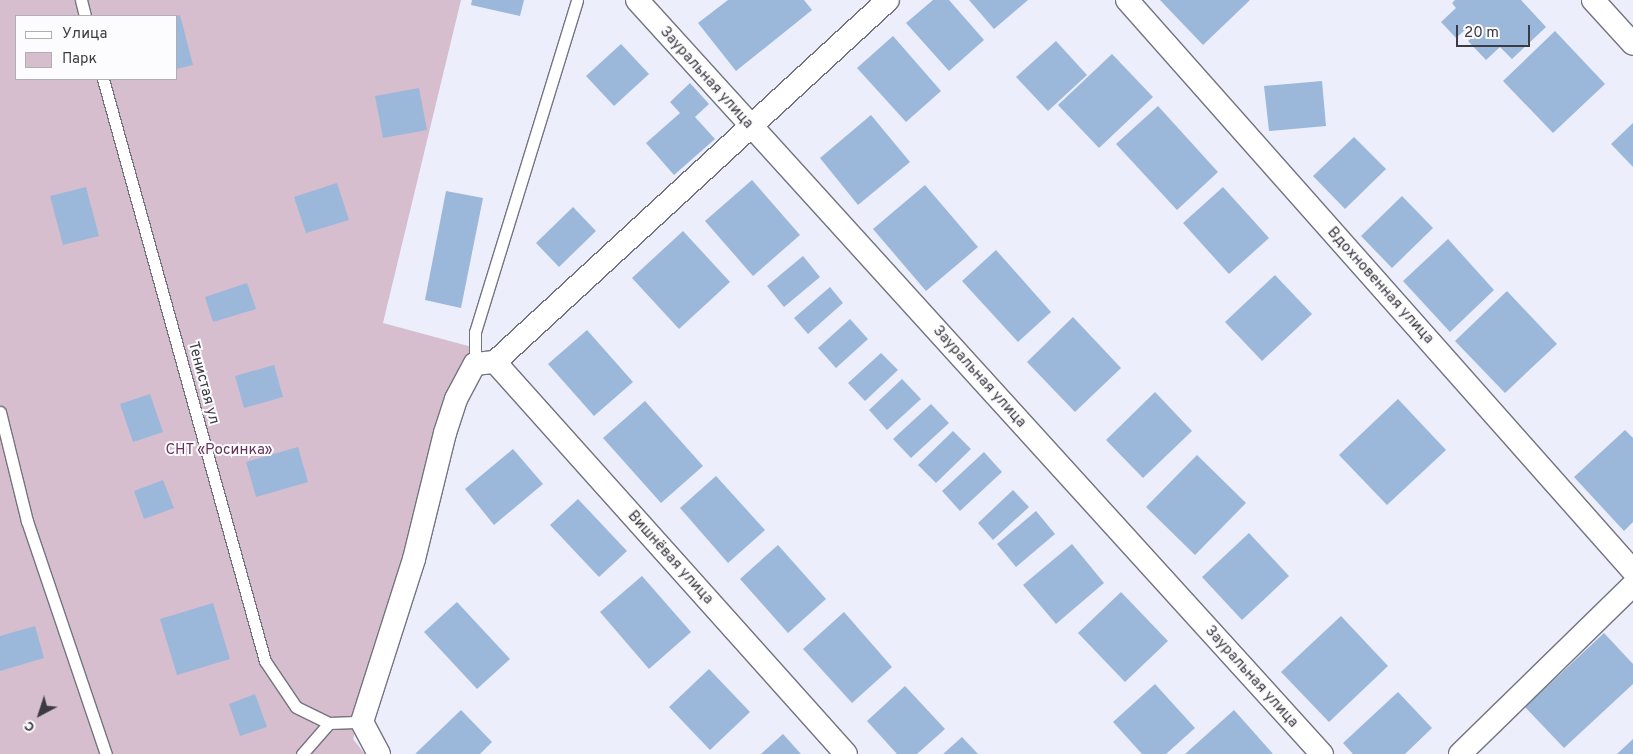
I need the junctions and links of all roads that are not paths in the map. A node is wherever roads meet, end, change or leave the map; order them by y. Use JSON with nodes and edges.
{"nodes":[{"id":1,"x":81,"y":0,"type":"edge"},
{"id":2,"x":577,"y":0,"type":"edge"},
{"id":3,"x":637,"y":0,"type":"edge"},
{"id":4,"x":888,"y":0,"type":"edge"},
{"id":5,"x":1127,"y":0,"type":"edge"},
{"id":6,"x":1593,"y":0,"type":"edge"},
{"id":7,"x":86,"y":15,"type":"edge"},
{"id":8,"x":1633,"y":44,"type":"edge"},
{"id":9,"x":103,"y":80,"type":"edge"},
{"id":10,"x":750,"y":126,"type":"junction"},
{"id":11,"x":485,"y":363,"type":"junction"},
{"id":12,"x":0,"y":412,"type":"edge"},
{"id":13,"x":1633,"y":571,"type":"edge"},
{"id":14,"x":1633,"y":585,"type":"edge"},
{"id":15,"x":362,"y":722,"type":"junction"},
{"id":16,"x":329,"y":723,"type":"junction"},
{"id":17,"x":106,"y":754,"type":"edge"},
{"id":18,"x":302,"y":754,"type":"edge"},
{"id":19,"x":379,"y":754,"type":"edge"},
{"id":20,"x":846,"y":754,"type":"edge"},
{"id":21,"x":1322,"y":754,"type":"edge"},
{"id":22,"x":1460,"y":754,"type":"edge"}],
"edges":[{"from":1,"to":7,"type":"lane"},
{"from":2,"to":11,"type":"lane"},
{"from":3,"to":10,"type":"street","name":"Зауральная улица"},
{"from":4,"to":10,"type":"street"},
{"from":5,"to":13,"type":"street","name":"Вдохновенная улица"},
{"from":6,"to":8,"type":"street"},
{"from":9,"to":16,"type":"lane","name":"Тенистая ул"},
{"from":10,"to":11,"type":"street"},
{"from":10,"to":21,"type":"street","name":"Зауральная улица"},
{"from":11,"to":15,"type":"street"},
{"from":11,"to":20,"type":"street","name":"Вишнёвая улица"},
{"from":12,"to":17,"type":"lane"},
{"from":14,"to":22,"type":"street"},
{"from":15,"to":16,"type":"lane","name":"Тенистая ул"},
{"from":15,"to":19,"type":"street"},
{"from":16,"to":18,"type":"lane"}]}
